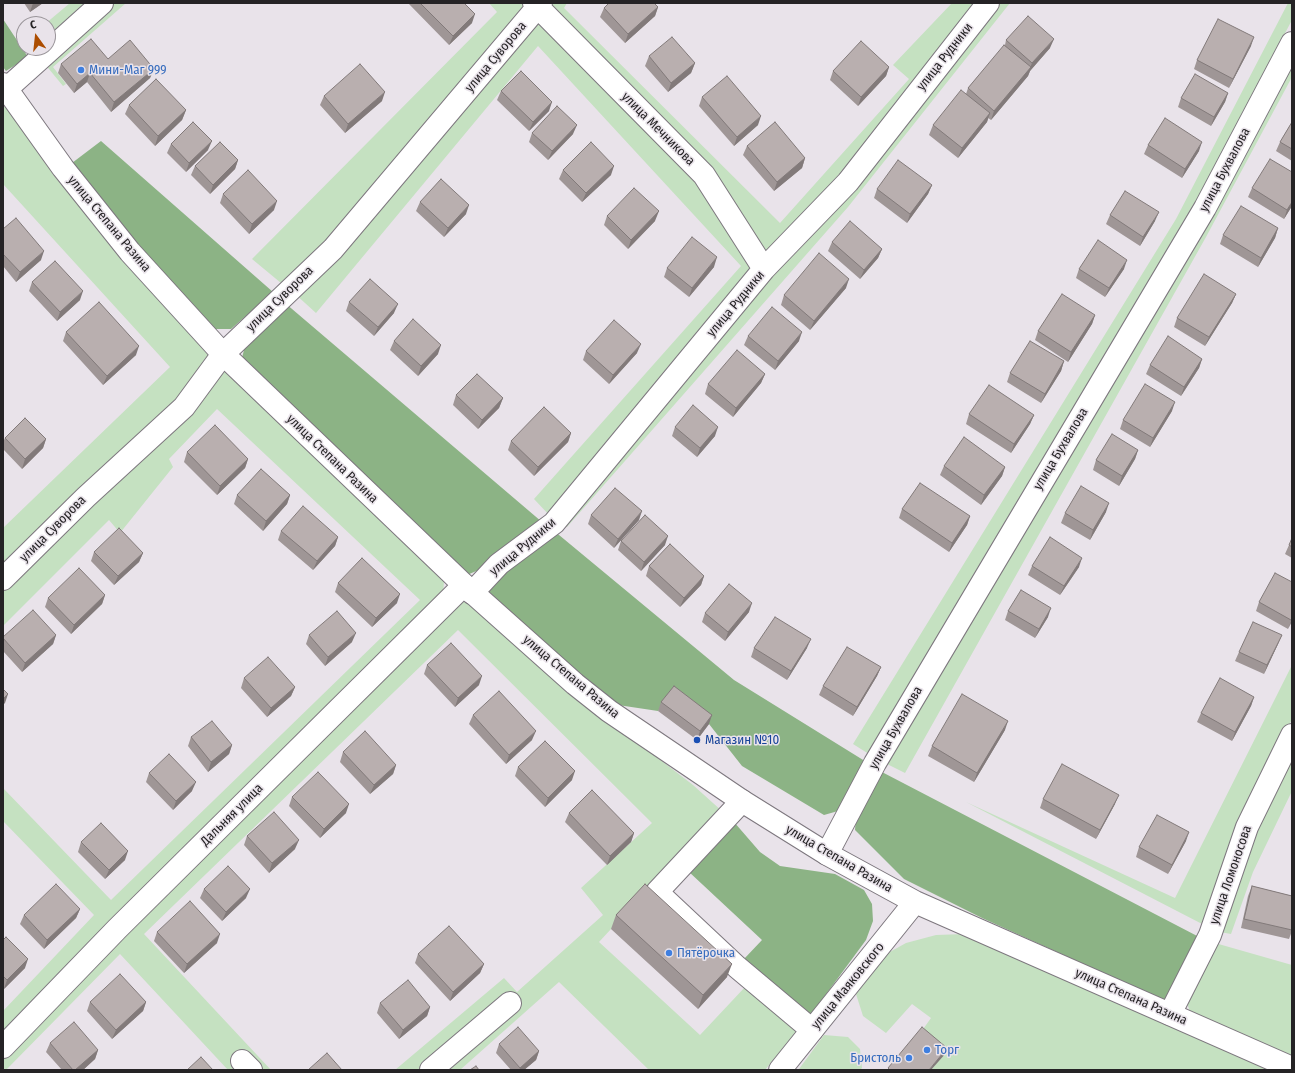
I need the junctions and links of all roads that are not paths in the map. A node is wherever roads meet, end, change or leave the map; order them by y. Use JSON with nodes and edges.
{"nodes":[{"id":1,"x":102,"y":3,"type":"edge"},
{"id":2,"x":988,"y":3,"type":"edge"},
{"id":3,"x":538,"y":5,"type":"edge"},
{"id":4,"x":1292,"y":43,"type":"edge"},
{"id":5,"x":4,"y":89,"type":"edge"},
{"id":6,"x":764,"y":269,"type":"junction"},
{"id":7,"x":223,"y":354,"type":"junction"},
{"id":8,"x":3,"y":579,"type":"edge"},
{"id":9,"x":468,"y":589,"type":"junction"},
{"id":10,"x":1292,"y":735,"type":"edge"},
{"id":11,"x":742,"y":801,"type":"junction"},
{"id":12,"x":827,"y":854,"type":"junction"},
{"id":13,"x":915,"y":902,"type":"junction"},
{"id":14,"x":510,"y":1003,"type":"dead end"},
{"id":15,"x":1170,"y":1014,"type":"junction"},
{"id":16,"x":812,"y":1030,"type":"junction"},
{"id":17,"x":3,"y":1047,"type":"edge"},
{"id":18,"x":1292,"y":1068,"type":"edge"},
{"id":19,"x":431,"y":1070,"type":"edge"},
{"id":20,"x":780,"y":1070,"type":"edge"}],
"edges":[{"from":1,"to":5,"type":"street"},
{"from":2,"to":6,"type":"street","name":"улица Рудники"},
{"from":3,"to":6,"type":"street","name":"улица Мечникова"},
{"from":3,"to":7,"type":"street","name":"улица Суворова"},
{"from":4,"to":12,"type":"street","name":"улица Бухвалова"},
{"from":5,"to":7,"type":"street","name":"улица Степана Разина"},
{"from":6,"to":9,"type":"street","name":"улица Рудники"},
{"from":7,"to":8,"type":"street","name":"улица Суворова"},
{"from":7,"to":9,"type":"street","name":"улица Степана Разина"},
{"from":9,"to":11,"type":"street","name":"улица Степана Разина"},
{"from":9,"to":17,"type":"street","name":"Дальняя улица"},
{"from":10,"to":15,"type":"street","name":"улица Ломоносова"},
{"from":11,"to":12,"type":"street","name":"улица Степана Разина"},
{"from":11,"to":16,"type":"street"},
{"from":12,"to":13,"type":"street","name":"улица Степана Разина"},
{"from":13,"to":15,"type":"street","name":"улица Степана Разина"},
{"from":13,"to":16,"type":"street","name":"улица Маяковского"},
{"from":14,"to":19,"type":"street"},
{"from":15,"to":18,"type":"street","name":"улица Степана Разина"},
{"from":16,"to":20,"type":"street","name":"улица Маяковского"}]}
